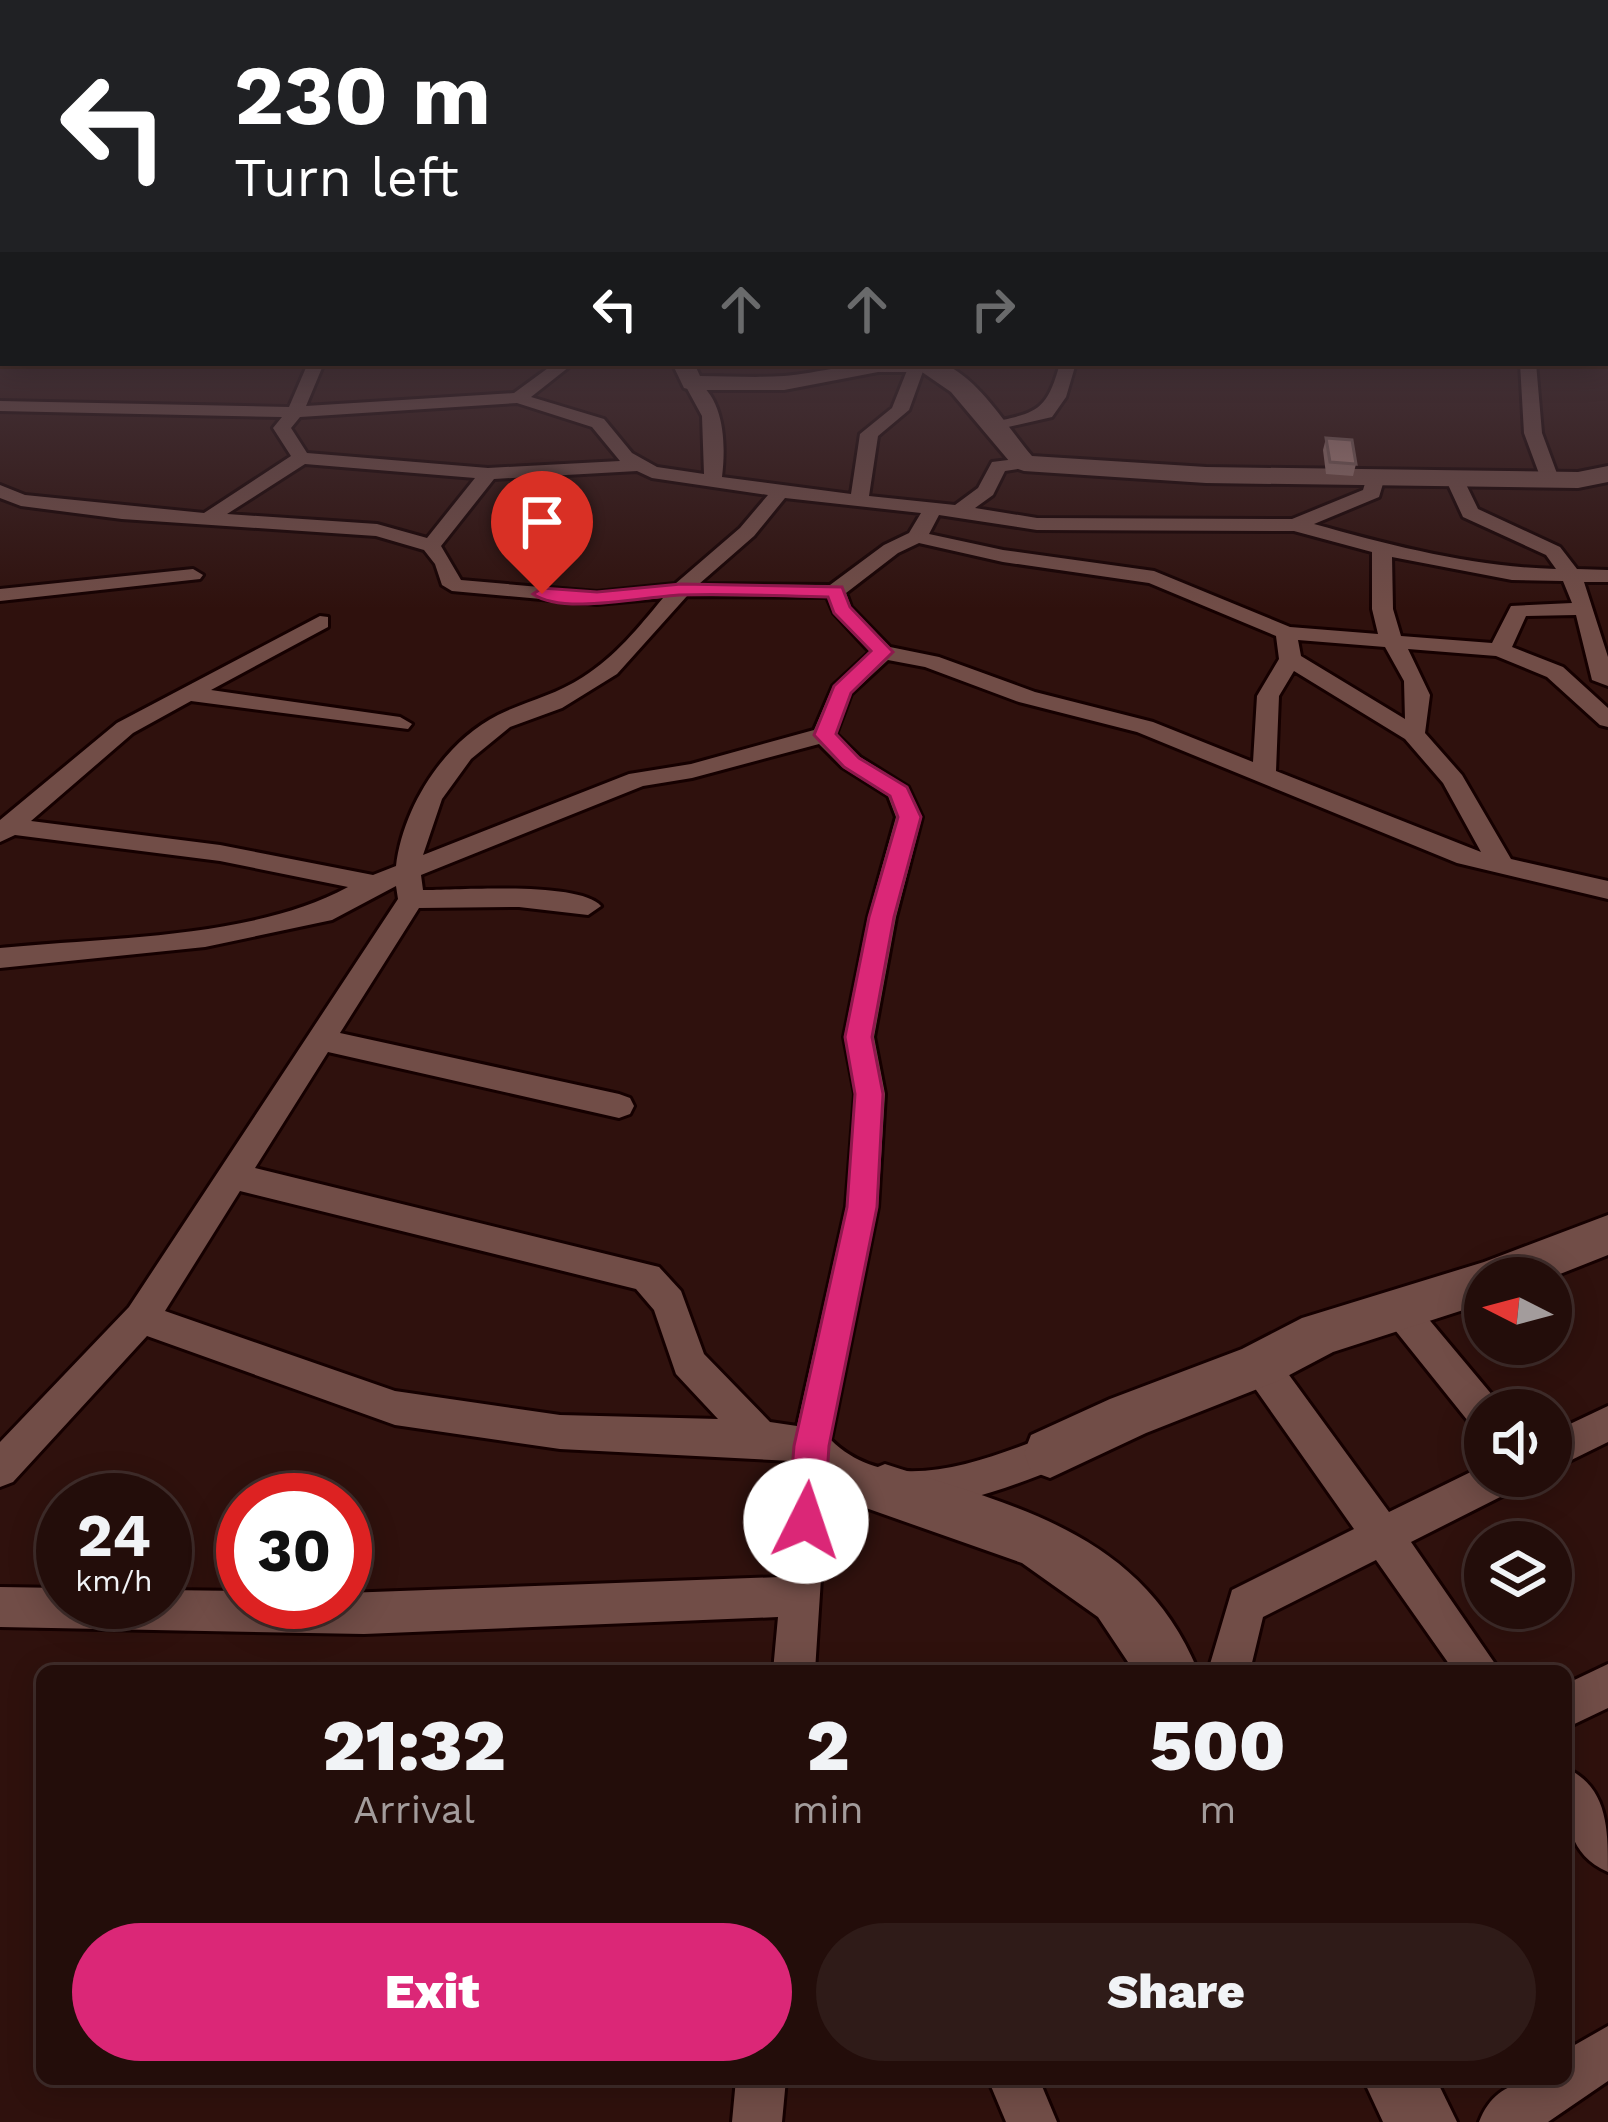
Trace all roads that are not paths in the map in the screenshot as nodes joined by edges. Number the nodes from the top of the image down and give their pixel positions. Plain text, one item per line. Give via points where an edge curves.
1 (247, 411) edge
2 (311, 411) edge
3 (560, 411) edge
4 (708, 411) edge
5 (899, 411) edge
6 (979, 411) edge
7 (1053, 411) edge
8 (1531, 411) edge
9 (295, 412) junction
10 (992, 428) junction
11 (301, 458) junction
12 (1024, 463) junction
13 (641, 465) junction
14 (488, 474) junction
15 (1608, 474) edge
16 (1376, 477) junction
17 (1454, 478) junction
18 (1550, 479) junction
19 (712, 481) junction
20 (0, 490) edge
21 (780, 492) junction
22 (860, 501) junction
23 (946, 510) junction
24 (208, 519) junction
25 (1295, 525) junction
26 (917, 537) junction
27 (431, 546) junction
28 (1382, 549) junction
29 (1139, 552) junction
30 (193, 575) dead end
31 (1570, 575) junction
32 (1608, 576) edge
33 (681, 590) junction
34 (835, 591) junction
35 (0, 595) edge
36 (1583, 609) junction
37 (320, 622) dead end
38 (1286, 633) junction
39 (1395, 640) junction
40 (1500, 650) junction
41 (883, 652) junction
42 (1290, 659) junction
43 (1606, 680) edge
44 (1569, 683) junction
45 (188, 694) junction
46 (1608, 719) edge
47 (400, 724) dead end
48 (1413, 734) junction
49 (824, 735) junction
50 (1264, 773) junction
51 (4, 830) edge
52 (1502, 866) junction
53 (375, 884) junction
54 (408, 886) junction
55 (1608, 890) edge
56 (588, 906) dead end
57 (0, 958) edge
58 (322, 1040) junction
59 (619, 1106) dead end
60 (236, 1177) junction
61 (1608, 1235) edge
62 (1551, 1257) edge
63 (1464, 1289) edge
64 (1400, 1309) junction
65 (141, 1318) junction
66 (1260, 1365) junction
67 (1465, 1389) edge
68 (1608, 1423) edge
69 (760, 1438) junction
70 (1572, 1441) edge
71 (812, 1446) junction
72 (1050, 1453) joint
73 (0, 1469) edge
74 (885, 1490) junction
75 (1464, 1495) edge
76 (1379, 1535) junction
77 (800, 1596) junction
78 (0, 1607) edge
79 (794, 1665) edge
80 (1165, 1665) edge
81 (1231, 1665) edge
82 (1475, 1665) edge
83 (1608, 1685) edge
84 (1572, 1704) edge
85 (1572, 1798) edge
86 (1608, 1849) edge
87 (1608, 2051) edge
88 (1572, 2076) edge
89 (760, 2085) edge
90 (1016, 2085) edge
91 (1401, 2085) edge
92 (1558, 2085) edge
93 (757, 2122) edge
94 (1032, 2122) edge
95 (1420, 2122) edge
96 (1504, 2122) edge

1 - 9 street
2 - 9 street
3 - 13 street via 598,423
4 - 19 street via 718,446
5 - 22 street via 869,434
6 - 10 street
7 - 10 street
8 - 18 street
9 - 11 street via 282,428
10 - 12 street
11 - 14 street
11 - 24 street
12 - 16 street
12 - 23 street via 998,466 986,491
13 - 14 street
13 - 19 street
14 - 27 street
15 - 18 street
16 - 17 street
16 - 25 street via 1372,493
17 - 18 street
17 - 31 street via 1470,513 1553,550
19 - 21 street
20 - 24 street via 21,500
21 - 22 street
21 - 33 street via 766,516
22 - 23 street
23 - 26 street
23 - 29 street
24 - 27 street via 344,525
25 - 28 street
25 - 29 street
26 - 29 street via 1004,556
26 - 34 street
27 - 33 street via 452,585 597,598
28 - 31 street via 1512,574
28 - 39 street via 1384,621
29 - 38 street
30 - 35 street
31 - 32 street
31 - 36 street
33 - 34 street
33 - 54 street via 614,665 478,739 424,806
34 - 41 street via 841,609
36 - 40 street via 1518,610
36 - 43 street
37 - 45 street
38 - 39 street
38 - 42 street
39 - 40 street
39 - 48 street via 1415,672
40 - 44 street
41 - 49 street via 841,691
41 - 50 street via 1145,727
42 - 48 street
42 - 50 street via 1268,696
43 - 44 street
44 - 46 street
45 - 47 street
45 - 51 street via 125,728
48 - 52 street via 1453,780
49 - 54 street via 638,779
49 - 71 street via 899,792 909,817 859,1037 869,1094 862,1207
50 - 52 street
51 - 53 street via 220,853
52 - 55 street
53 - 54 street
53 - 57 street via 322,913 205,937
54 - 56 street
54 - 58 street
58 - 59 street
58 - 60 street
60 - 65 street
60 - 69 street via 647,1277 669,1302 688,1363
61 - 62 street
63 - 64 street
64 - 66 street via 1319,1334
64 - 67 street
65 - 69 street via 395,1408 560,1432
65 - 73 street
66 - 72 street
66 - 76 street
68 - 70 street
69 - 71 street
71 - 74 street via 843,1476
71 - 77 street
72 - 74 street via 970,1484
74 - 80 street via 1038,1541 1118,1597
75 - 76 street
76 - 81 street via 1246,1604
76 - 82 street
77 - 78 street via 364,1614
77 - 79 street
83 - 84 street
85 - 86 street
87 - 88 street
89 - 93 street
90 - 94 street
91 - 95 street
92 - 96 street

